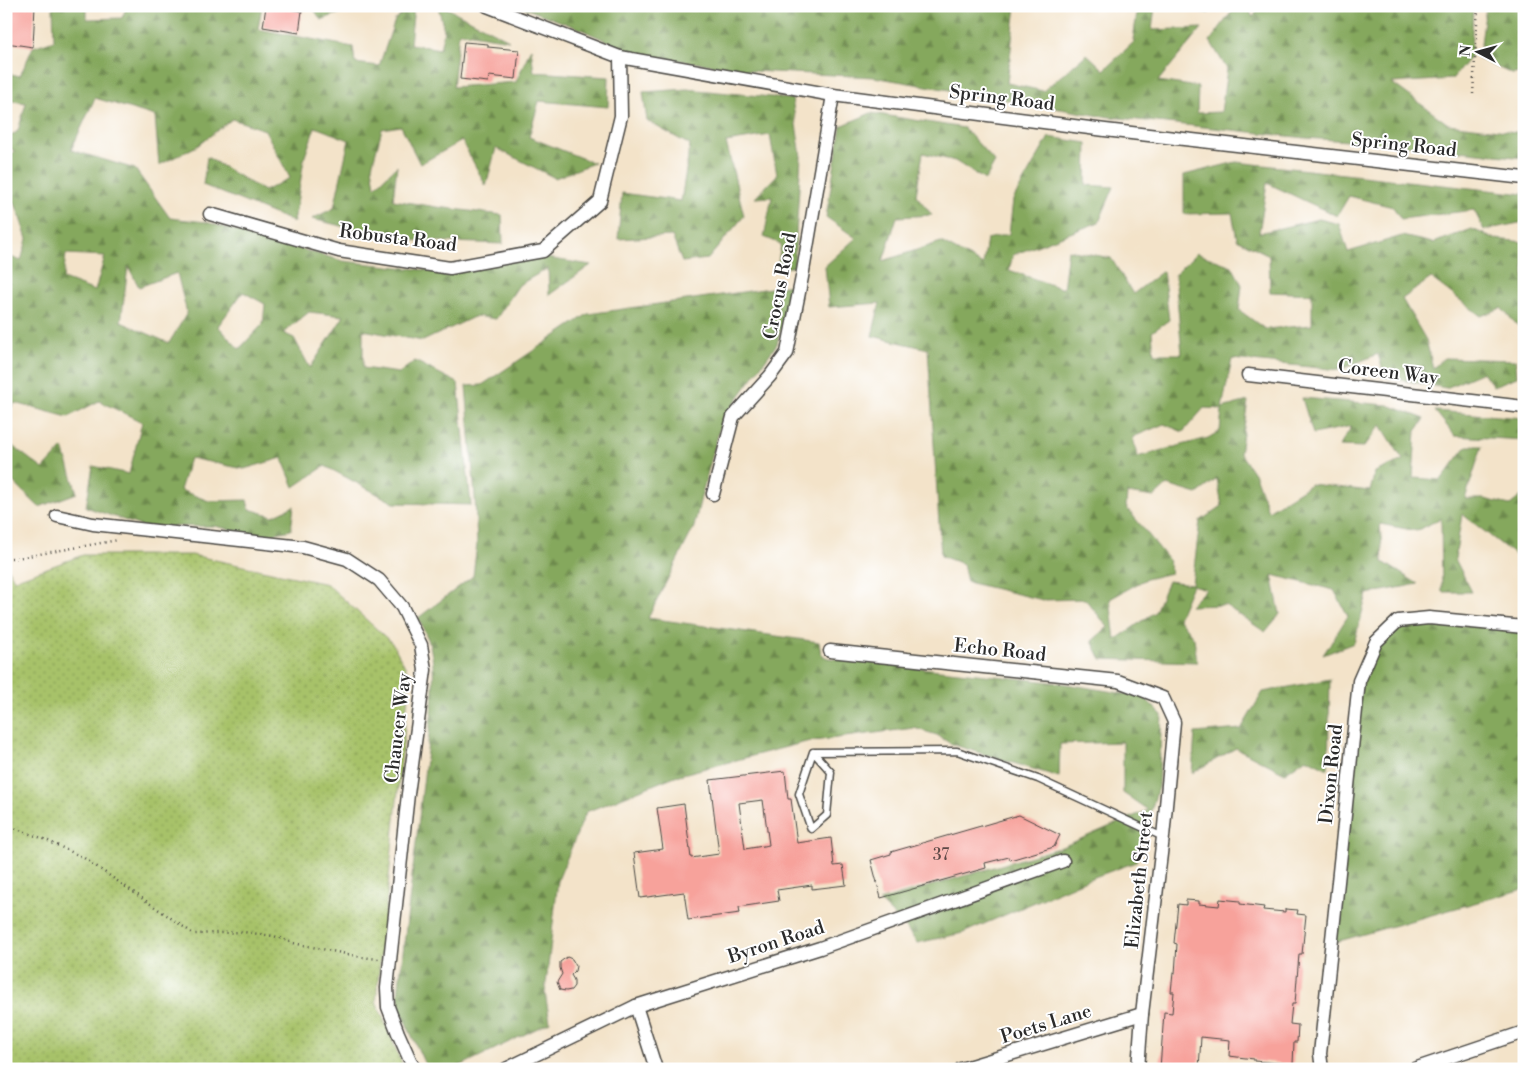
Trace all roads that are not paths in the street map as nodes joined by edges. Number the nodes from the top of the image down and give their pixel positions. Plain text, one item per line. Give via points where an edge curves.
1 (487, 6) edge
2 (620, 57) junction
3 (832, 95) junction
4 (1524, 178) edge
5 (210, 214) dead end
6 (1248, 375) dead end
7 (1524, 407) edge
8 (713, 494) dead end
9 (57, 516) dead end
10 (1524, 627) edge
11 (830, 651) dead end
12 (1163, 698) joint
13 (813, 752) junction
14 (1164, 837) junction
15 (1063, 861) dead end
16 (636, 1006) junction
17 (1142, 1014) junction
18 (1524, 1032) edge
19 (414, 1069) edge
20 (506, 1069) edge
21 (656, 1069) edge
22 (961, 1069) edge
23 (1138, 1069) edge
24 (1322, 1069) edge
25 (1414, 1069) edge

1 - 2 street, Spring Road
2 - 3 street, Spring Road
2 - 5 street, Robusta Road via 621,116 600,201 543,251 450,268 339,251
3 - 4 street, Spring Road
3 - 8 street, Crocus Road via 787,353 733,417
6 - 7 street, Coreen Way
9 - 19 street, Chaucer Way via 93,524 303,547 347,559 379,580 402,607 421,645 425,670 387,988 388,1007
10 - 24 street, Dixon Road via 1429,618 1406,620 1398,621 1376,642 1359,681 1320,1054
11 - 12 street, Echo Road via 1118,681
12 - 14 street, Elizabeth Street via 1174,722
13 - 13 lane via 799,794 811,829 827,815 831,772
13 - 14 lane via 957,751 1038,778
14 - 17 street, Elizabeth Street
15 - 16 street, Byron Road via 820,948
16 - 20 street, Byron Road
16 - 21 street
17 - 22 street, Poets Lane
17 - 23 street, Elizabeth Street
18 - 25 street

